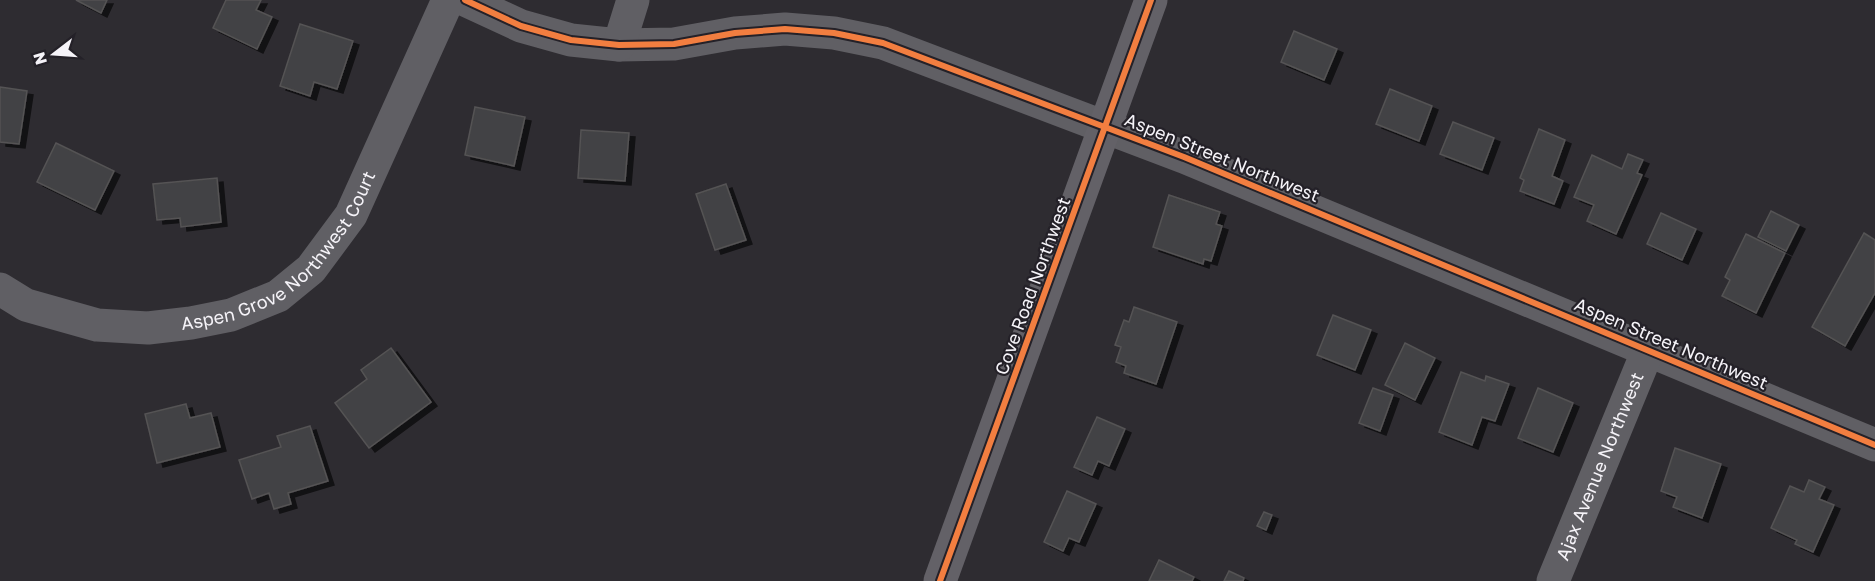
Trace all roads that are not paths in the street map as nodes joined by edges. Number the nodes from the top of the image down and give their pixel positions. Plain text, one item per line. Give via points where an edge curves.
1 (448, 0) edge
2 (465, 0) edge
3 (633, 0) edge
4 (1151, 0) edge
5 (619, 45) junction
6 (1107, 127) junction
7 (0, 289) edge
8 (1648, 350) junction
9 (1875, 445) edge
10 (947, 579) edge
11 (1553, 581) edge

1 - 7 street, Aspen Grove Northwest Court via 351,214 311,268 278,296 231,315 148,328 97,325 26,305
2 - 5 street, Aspen Street Northwest via 522,27 571,40
3 - 5 street
4 - 6 main road, Cove Road Northwest
5 - 6 street, Aspen Street Northwest via 674,44 784,29 834,33 883,43
6 - 8 street, Aspen Street Northwest
6 - 10 main road, Cove Road Northwest
8 - 9 street, Aspen Street Northwest
8 - 11 street, Ajax Avenue Northwest

